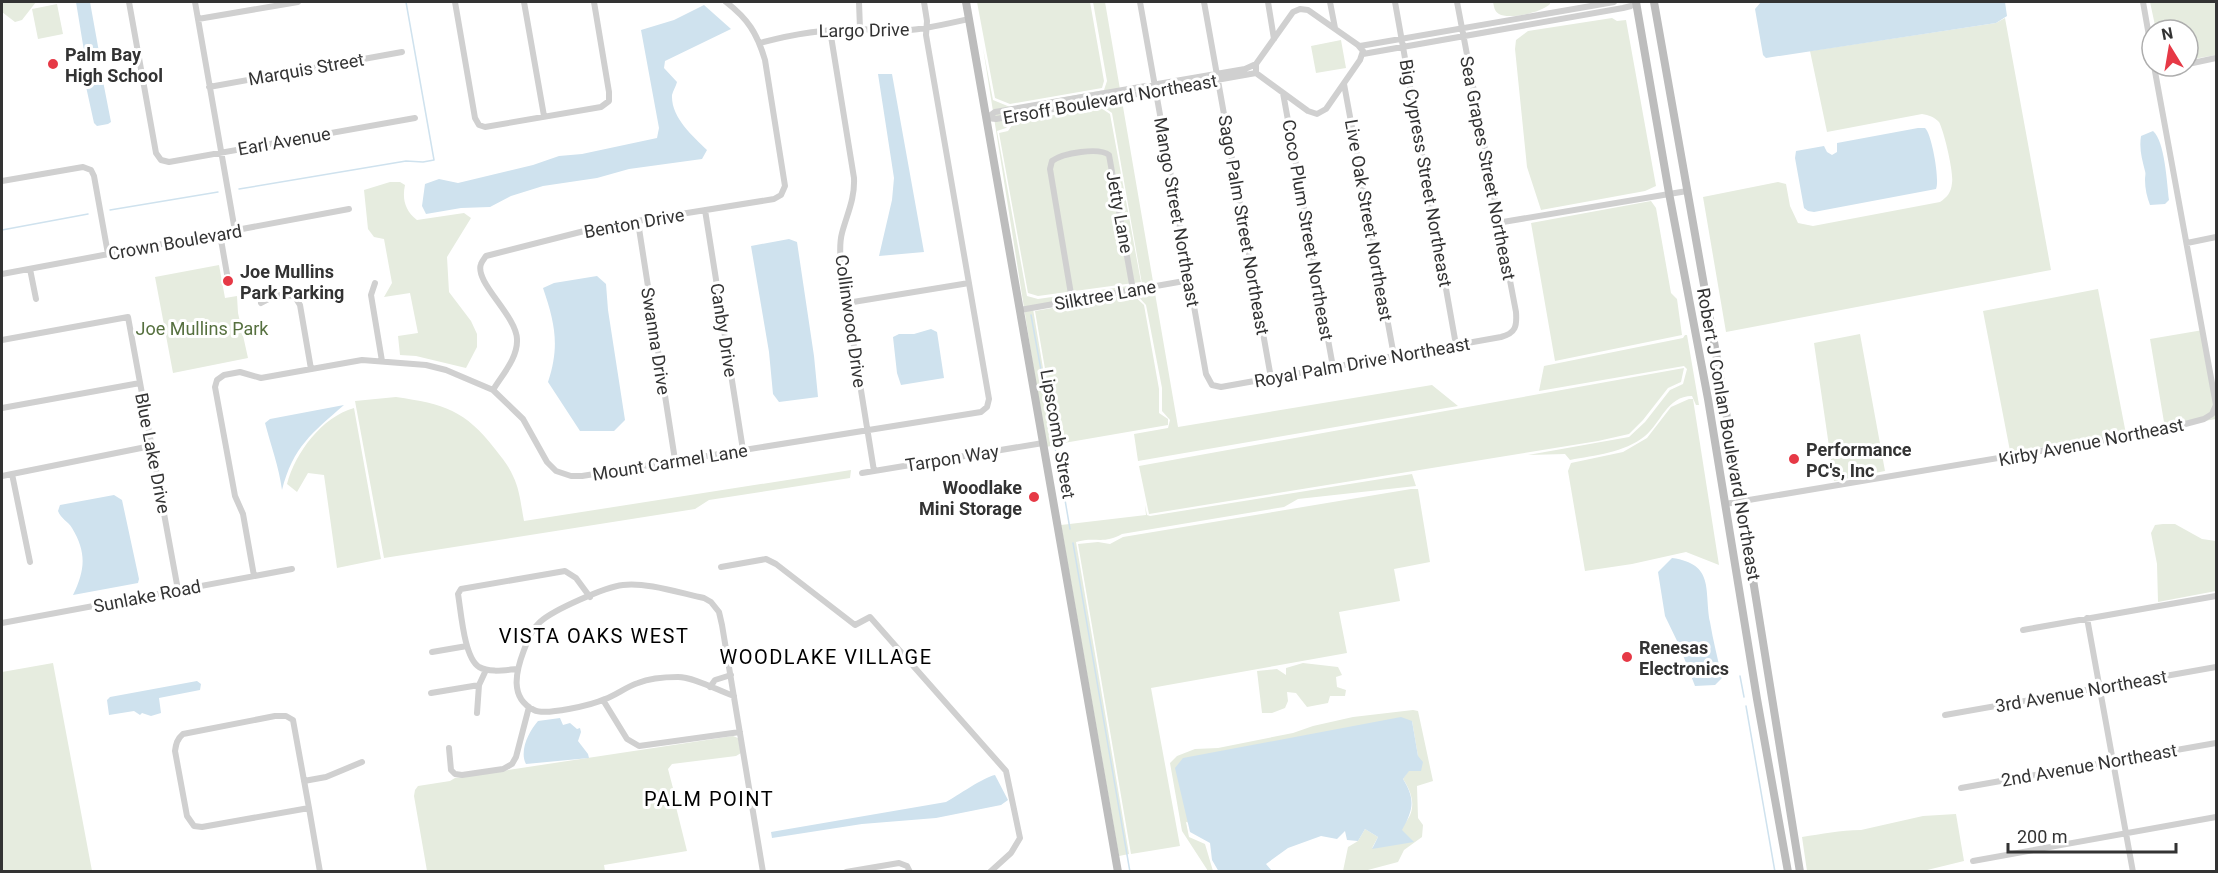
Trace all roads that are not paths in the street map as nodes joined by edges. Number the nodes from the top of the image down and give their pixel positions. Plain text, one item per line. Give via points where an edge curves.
1 (129, 2) edge
2 (195, 2) edge
3 (298, 2) edge
4 (454, 2) edge
5 (524, 2) edge
6 (594, 2) edge
7 (726, 2) edge
8 (859, 2) edge
9 (924, 2) edge
10 (966, 2) edge
11 (1140, 2) edge
12 (1204, 2) edge
13 (1268, 2) edge
14 (1330, 2) edge
15 (1395, 2) edge
16 (1457, 2) edge
17 (1614, 2) edge
18 (1636, 2) edge
19 (1654, 2) edge
20 (2143, 2) edge
21 (2146, 18) edge
22 (198, 19) junction
23 (969, 19) junction
24 (1335, 28) junction
25 (1461, 28) junction
26 (860, 29) junction
27 (927, 29) junction
28 (830, 30) junction
29 (1463, 37) junction
30 (1402, 39) junction
31 (1274, 40) junction
32 (760, 43) junction
33 (1360, 46) junction
34 (1404, 48) junction
35 (402, 52) dead end
36 (1363, 54) junction
37 (2217, 58) edge
38 (2200, 62) edge
39 (1256, 64) junction
40 (1256, 73) junction
41 (1218, 77) junction
42 (2157, 78) edge
43 (1344, 84) junction
44 (209, 87) junction
45 (1155, 88) junction
46 (1283, 92) junction
47 (1088, 100) junction
48 (1031, 105) junction
49 (1033, 113) junction
50 (544, 116) junction
51 (415, 118) dead end
52 (987, 118) junction
53 (221, 153) junction
54 (2, 181) edge
55 (1687, 191) junction
56 (1669, 194) junction
57 (349, 209) dead end
58 (705, 210) junction
59 (638, 222) junction
60 (1497, 223) junction
61 (235, 231) junction
62 (220, 234) junction
63 (2217, 237) edge
64 (2187, 243) junction
65 (108, 254) junction
66 (30, 269) junction
67 (2, 274) edge
68 (227, 274) dead end
69 (1190, 279) junction
70 (375, 283) dead end
71 (969, 283) junction
72 (1133, 290) junction
73 (36, 299) dead end
74 (1072, 300) junction
75 (261, 303) dead end
76 (847, 303) junction
77 (1020, 310) junction
78 (1513, 334) joint
79 (2, 340) edge
80 (1456, 345) junction
81 (1394, 356) junction
82 (382, 361) junction
83 (1332, 368) junction
84 (311, 369) junction
85 (1270, 378) junction
86 (140, 383) junction
87 (1212, 385) joint
88 (493, 390) junction
89 (2, 408) edge
90 (868, 430) junction
91 (1043, 444) junction
92 (151, 446) junction
93 (743, 450) junction
94 (675, 460) junction
95 (874, 471) junction
96 (862, 473) dead end
97 (12, 474) junction
98 (2, 476) edge
99 (1741, 502) junction
100 (1725, 504) junction
101 (30, 562) dead end
102 (721, 567) dead end
103 (292, 569) dead end
104 (254, 576) junction
105 (178, 590) junction
106 (2217, 596) edge
107 (590, 597) junction
108 (2087, 618) junction
109 (2, 623) edge
110 (2023, 630) dead end
111 (467, 646) junction
112 (432, 652) dead end
113 (2217, 667) edge
114 (517, 669) junction
115 (486, 670) junction
116 (731, 675) junction
117 (479, 686) junction
118 (710, 687) junction
119 (2100, 688) junction
120 (431, 693) dead end
121 (734, 696) junction
122 (603, 700) junction
123 (529, 707) junction
124 (477, 713) dead end
125 (1945, 715) dead end
126 (740, 732) junction
127 (2217, 742) edge
128 (449, 748) dead end
129 (2114, 760) junction
130 (362, 762) dead end
131 (304, 781) junction
132 (1786, 788) junction
133 (1961, 788) dead end
134 (1774, 790) junction
135 (309, 808) junction
136 (2217, 818) edge
137 (2127, 834) junction
138 (1973, 861) dead end
139 (320, 872) edge
140 (763, 872) edge
141 (846, 872) edge
142 (910, 872) edge
143 (990, 872) edge
144 (1118, 872) edge
145 (1788, 872) edge
146 (1800, 872) edge
147 (2133, 872) edge

1 - 53 street, Earl Avenue via 156,153 161,160 170,162
2 - 22 street
3 - 22 street
4 - 50 street via 479,126
5 - 50 street
6 - 50 street via 609,101 601,107
7 - 32 street via 750,23
8 - 26 street
9 - 27 street, Mount Carmel Lane
10 - 23 main road, Lipscomb Street
11 - 45 street, Mango Street Northeast
12 - 41 street, Sago Palm Street Northeast
13 - 31 street
14 - 24 street
15 - 30 street, Big Cypress Street Northeast
16 - 25 street, Sea Grapes Street Northeast
17 - 25 street
18 - 29 street via 1623,8
18 - 56 main road, Robert J Conlan Boulevard Northeast
19 - 55 main road, Robert J Conlan Boulevard Northeast
20 - 21 street
22 - 44 street
23 - 27 street, Largo Drive
23 - 52 main road, Lipscomb Street
24 - 31 street via 1300,9 1293,12
24 - 33 street
25 - 29 street, Sea Grapes Street Northeast
25 - 30 street
26 - 27 street, Largo Drive
26 - 28 street, Largo Drive
27 - 71 street, Mount Carmel Lane
28 - 32 street, Largo Drive via 797,33
28 - 76 street, Collinwood Drive via 855,191 839,250
29 - 34 street
29 - 60 street, Sea Grapes Street Northeast
30 - 33 street
30 - 34 street, Big Cypress Street Northeast
31 - 39 street
32 - 58 street, Benton Drive via 785,186 781,195 774,198
33 - 36 street
34 - 36 street
34 - 80 street, Big Cypress Street Northeast
35 - 44 street, Marquis Street
36 - 43 street
37 - 38 street
39 - 40 street
39 - 41 street, Ersoff Boulevard Northeast
40 - 41 street, Ersoff Boulevard Northeast
40 - 46 street
41 - 45 street, Ersoff Boulevard Northeast
41 - 85 street, Sago Palm Street Northeast
42 - 64 street, Kirby Avenue Northeast
43 - 46 street via 1326,109 1317,114
43 - 81 street, Live Oak Street Northeast
44 - 53 street
45 - 47 street, Ersoff Boulevard Northeast
45 - 69 street, Mango Street Northeast
46 - 83 street, Coco Plum Street Northeast
47 - 48 street, Ersoff Boulevard Northeast
47 - 49 street, Ersoff Boulevard Northeast
48 - 49 street
48 - 52 street, Ersoff Boulevard Northeast via 995,111
49 - 52 street, Ersoff Boulevard Northeast
51 - 53 street, Earl Avenue
52 - 77 main road, Lipscomb Street
53 - 61 street
54 - 65 street via 83,167 91,170
55 - 56 street
55 - 99 main road, Robert J Conlan Boulevard Northeast
56 - 60 street
56 - 100 main road, Robert J Conlan Boulevard Northeast
57 - 61 street, Crown Boulevard
58 - 59 street, Benton Drive
58 - 93 street, Canby Drive
59 - 88 street, Benton Drive via 600,227 486,256 480,265 481,276 513,321 517,339 514,356
59 - 94 street, Swanna Drive
60 - 78 street, Sea Grapes Street Northeast via 1515,312
61 - 62 street, Crown Boulevard
62 - 65 street, Crown Boulevard
62 - 68 street
63 - 64 street
64 - 99 street, Kirby Avenue Northeast via 2216,405 2204,419 2116,440
65 - 66 street, Crown Boulevard
66 - 67 street, Crown Boulevard
66 - 73 street
69 - 72 street, Silktree Lane
69 - 87 street, Mango Street Northeast via 1206,374
70 - 82 street via 371,295
71 - 76 street
71 - 90 street, Mount Carmel Lane via 989,399 987,407 981,412
72 - 74 street, Silktree Lane
72 - 74 street, Jetty Lane via 1109,156 1097,150 1059,157 1052,161 1050,169
74 - 77 street, Silktree Lane
75 - 84 street via 286,293 295,297 300,305
76 - 90 street, Collinwood Drive
77 - 91 main road, Lipscomb Street
78 - 80 street, Royal Palm Drive Northeast
79 - 86 street, Blue Lake Drive via 128,316
80 - 81 street, Royal Palm Drive Northeast
81 - 83 street, Royal Palm Drive Northeast
82 - 84 street, Mount Carmel Lane via 362,360
82 - 88 street, Mount Carmel Lane via 446,370
83 - 85 street, Royal Palm Drive Northeast
84 - 104 street, Mount Carmel Lane via 261,378 240,372 224,375 215,387
85 - 87 street, Royal Palm Drive Northeast via 1221,387
86 - 89 street
86 - 92 street, Blue Lake Drive
88 - 94 street, Mount Carmel Lane via 523,419 547,462 571,477
90 - 93 street, Mount Carmel Lane
90 - 95 street, Collinwood Drive
91 - 95 street, Tarpon Way
91 - 144 main road, Lipscomb Street
92 - 97 street
92 - 105 street, Blue Lake Drive
93 - 94 street, Mount Carmel Lane
95 - 96 street, Tarpon Way
97 - 98 street
97 - 101 street
99 - 100 street, Kirby Avenue Northeast
99 - 132 main road, Robert J Conlan Boulevard Northeast
100 - 134 main road, Robert J Conlan Boulevard Northeast
102 - 143 street via 766,560 855,625 870,617 1006,771 1020,838 1011,853
103 - 104 street, Sunlake Road
104 - 105 street, Sunlake Road
105 - 109 street, Sunlake Road
106 - 108 street
107 - 111 street via 576,578 565,571 464,588 458,594
107 - 114 street via 557,611 535,627
107 - 116 street via 623,585 704,598 718,612
108 - 110 street
108 - 119 street
111 - 112 street
111 - 115 street via 474,663
113 - 119 street, 3rd Avenue Northeast
114 - 115 street
114 - 123 street via 519,696
115 - 117 street
116 - 118 street via 715,680
116 - 121 street
117 - 120 street
117 - 124 street
118 - 121 street
118 - 122 street via 685,677 658,679 638,683
119 - 125 street, 3rd Avenue Northeast
119 - 129 street
121 - 126 street
122 - 123 street via 540,713
122 - 126 street via 627,739 639,746
123 - 128 street via 516,757 506,768 455,774
126 - 140 street
127 - 129 street, 2nd Avenue Northeast
129 - 133 street, 2nd Avenue Northeast
129 - 137 street
130 - 131 street via 326,777
131 - 135 street
131 - 135 street via 293,720 286,716 183,734 176,744 188,816 194,826
132 - 134 main road
132 - 146 main road, Robert J Conlan Boulevard Northeast
134 - 145 main road, Robert J Conlan Boulevard Northeast
135 - 139 street
136 - 137 street
137 - 138 street
137 - 147 street
141 - 142 street via 899,863

